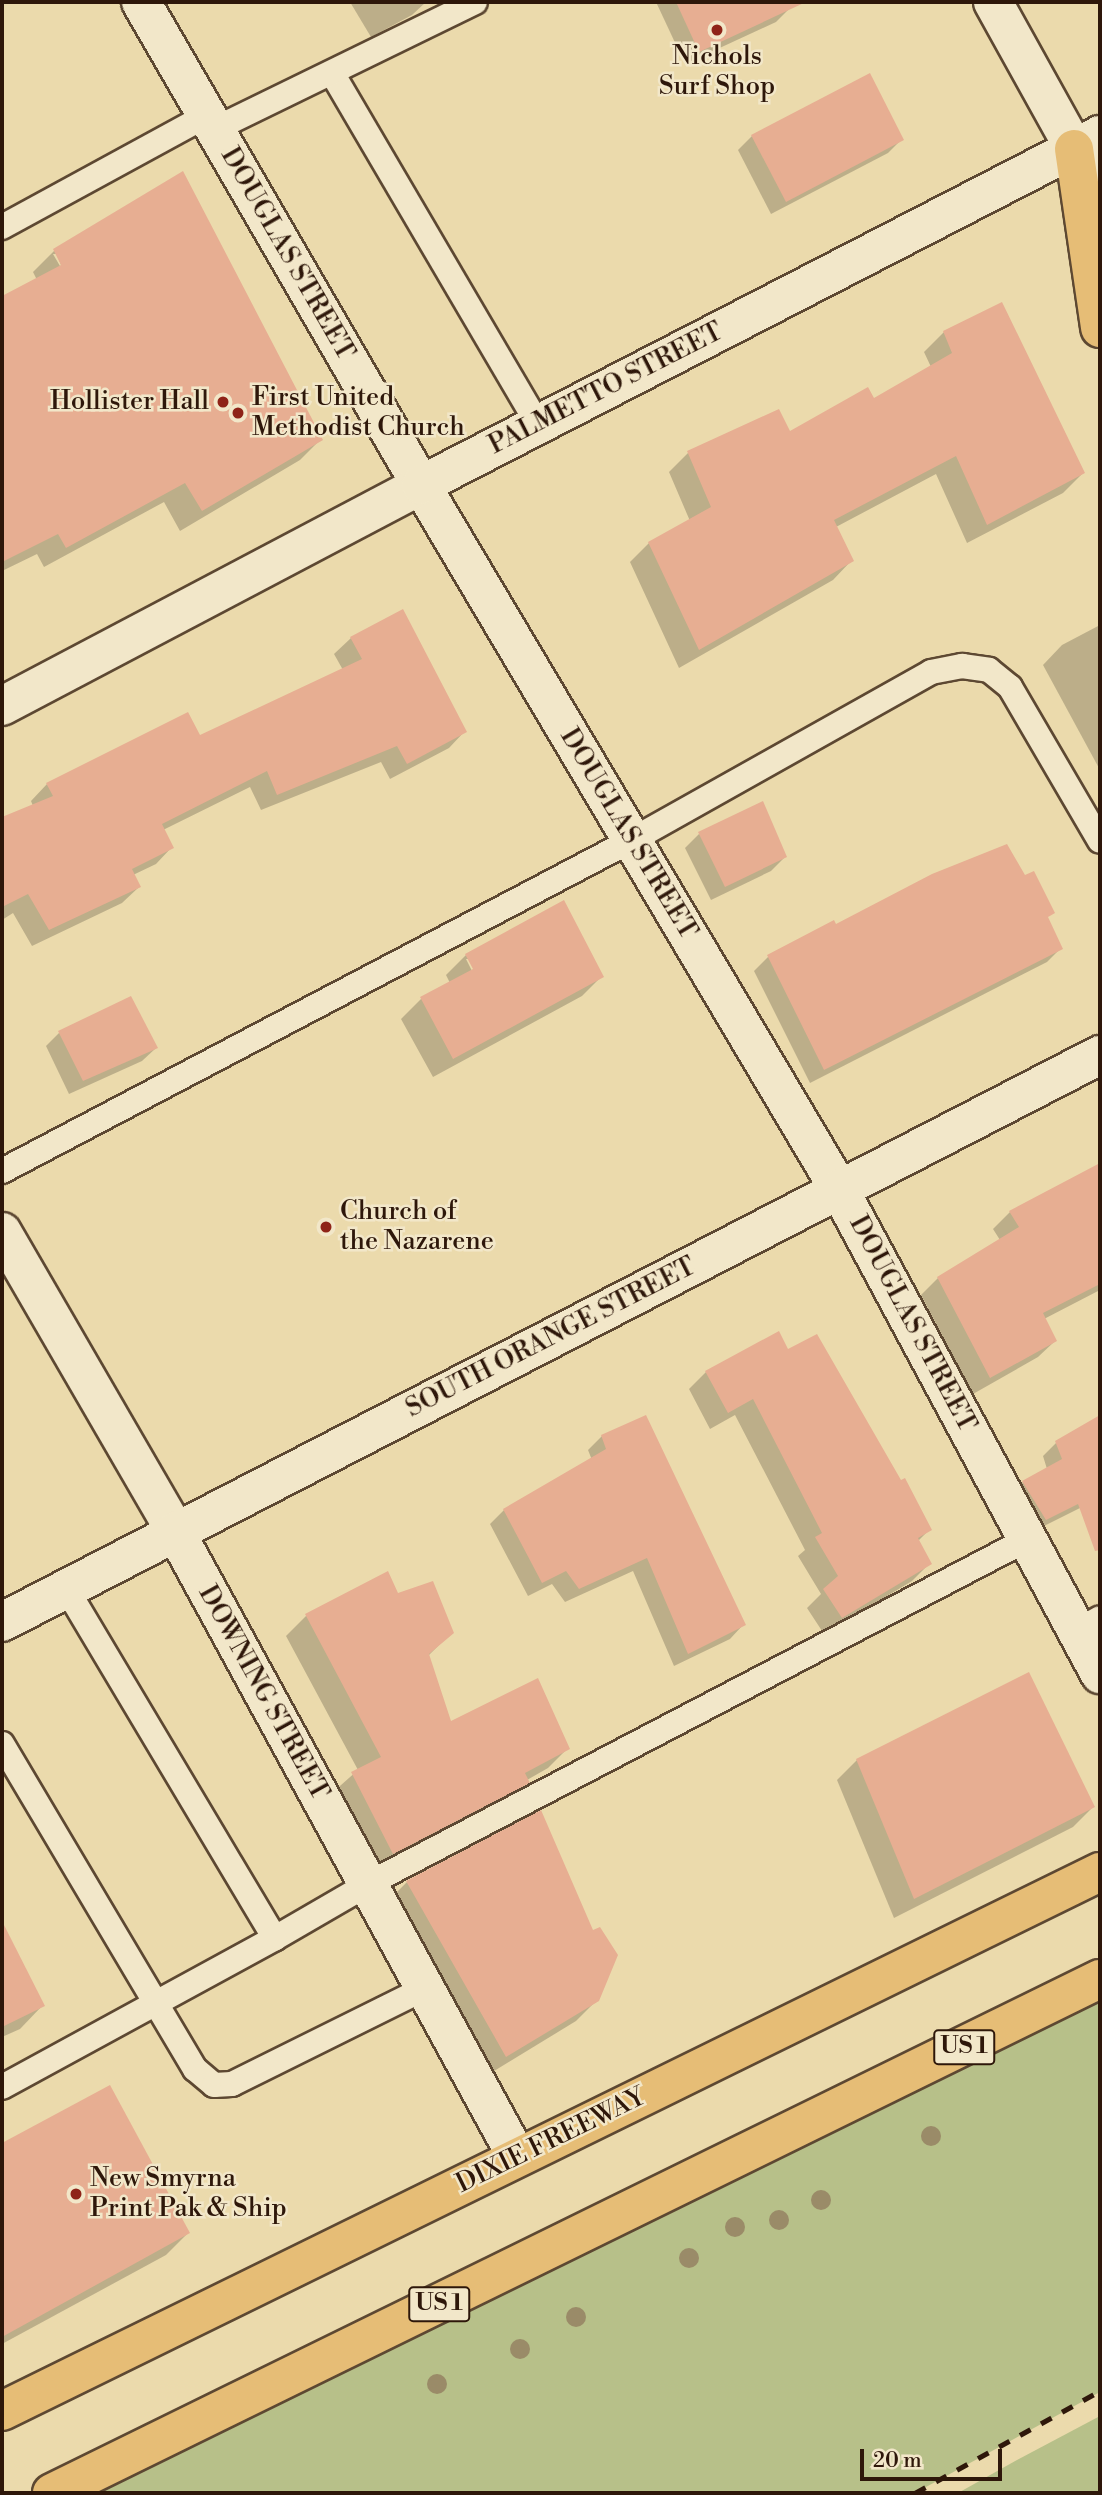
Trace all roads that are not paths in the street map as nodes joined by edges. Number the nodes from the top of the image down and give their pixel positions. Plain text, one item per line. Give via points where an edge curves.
1 (141, 2) edge
2 (475, 2) edge
3 (993, 2) edge
4 (332, 73) junction
5 (211, 122) junction
6 (1091, 152) edge
7 (1100, 195) edge
8 (2, 228) edge
9 (1100, 328) edge
10 (538, 424) junction
11 (421, 485) junction
12 (2, 706) edge
13 (632, 840) junction
14 (1100, 841) edge
15 (1100, 1055) edge
16 (2, 1171) edge
17 (839, 1189) junction
18 (2, 1232) edge
19 (175, 1531) junction
20 (1028, 1539) junction
21 (66, 1588) junction
22 (2, 1622) edge
23 (1089, 1625) edge
24 (1100, 1674) edge
25 (2, 1744) edge
26 (1100, 1872) edge
27 (368, 1884) junction
28 (275, 1938) junction
29 (1100, 1979) edge
30 (425, 1988) junction
31 (155, 2003) junction
32 (2, 2087) edge
33 (517, 2157) junction
34 (2, 2410) edge
35 (52, 2493) edge

1 - 5 street, DOUGLAS STREET
2 - 4 lane
3 - 6 street
4 - 5 lane
4 - 10 lane
5 - 8 lane
5 - 11 street, DOUGLAS STREET
6 - 7 street
6 - 9 main road
6 - 10 street, PALMETTO STREET
10 - 11 street, PALMETTO STREET
11 - 12 street, PALMETTO STREET
11 - 13 street, DOUGLAS STREET
13 - 14 lane via 931,672 962,666 989,670 1010,687
13 - 16 lane
13 - 17 street, DOUGLAS STREET
15 - 17 street, SOUTH ORANGE STREET
17 - 19 street, SOUTH ORANGE STREET
17 - 20 street, DOUGLAS STREET
18 - 19 street, DOWNING STREET
19 - 21 street, SOUTH ORANGE STREET
19 - 27 street, DOWNING STREET
20 - 23 street, DOUGLAS STREET
20 - 27 lane
21 - 22 street, SOUTH ORANGE STREET
21 - 28 lane
23 - 24 street, DOUGLAS STREET
25 - 31 lane
26 - 33 main road, DIXIE FREEWAY
27 - 28 lane
27 - 30 street, DOWNING STREET
28 - 31 lane
29 - 35 main road, US 1
30 - 31 lane via 232,2084 214,2085 195,2069
30 - 33 street, DOWNING STREET
31 - 32 lane
33 - 34 main road, DIXIE FREEWAY

